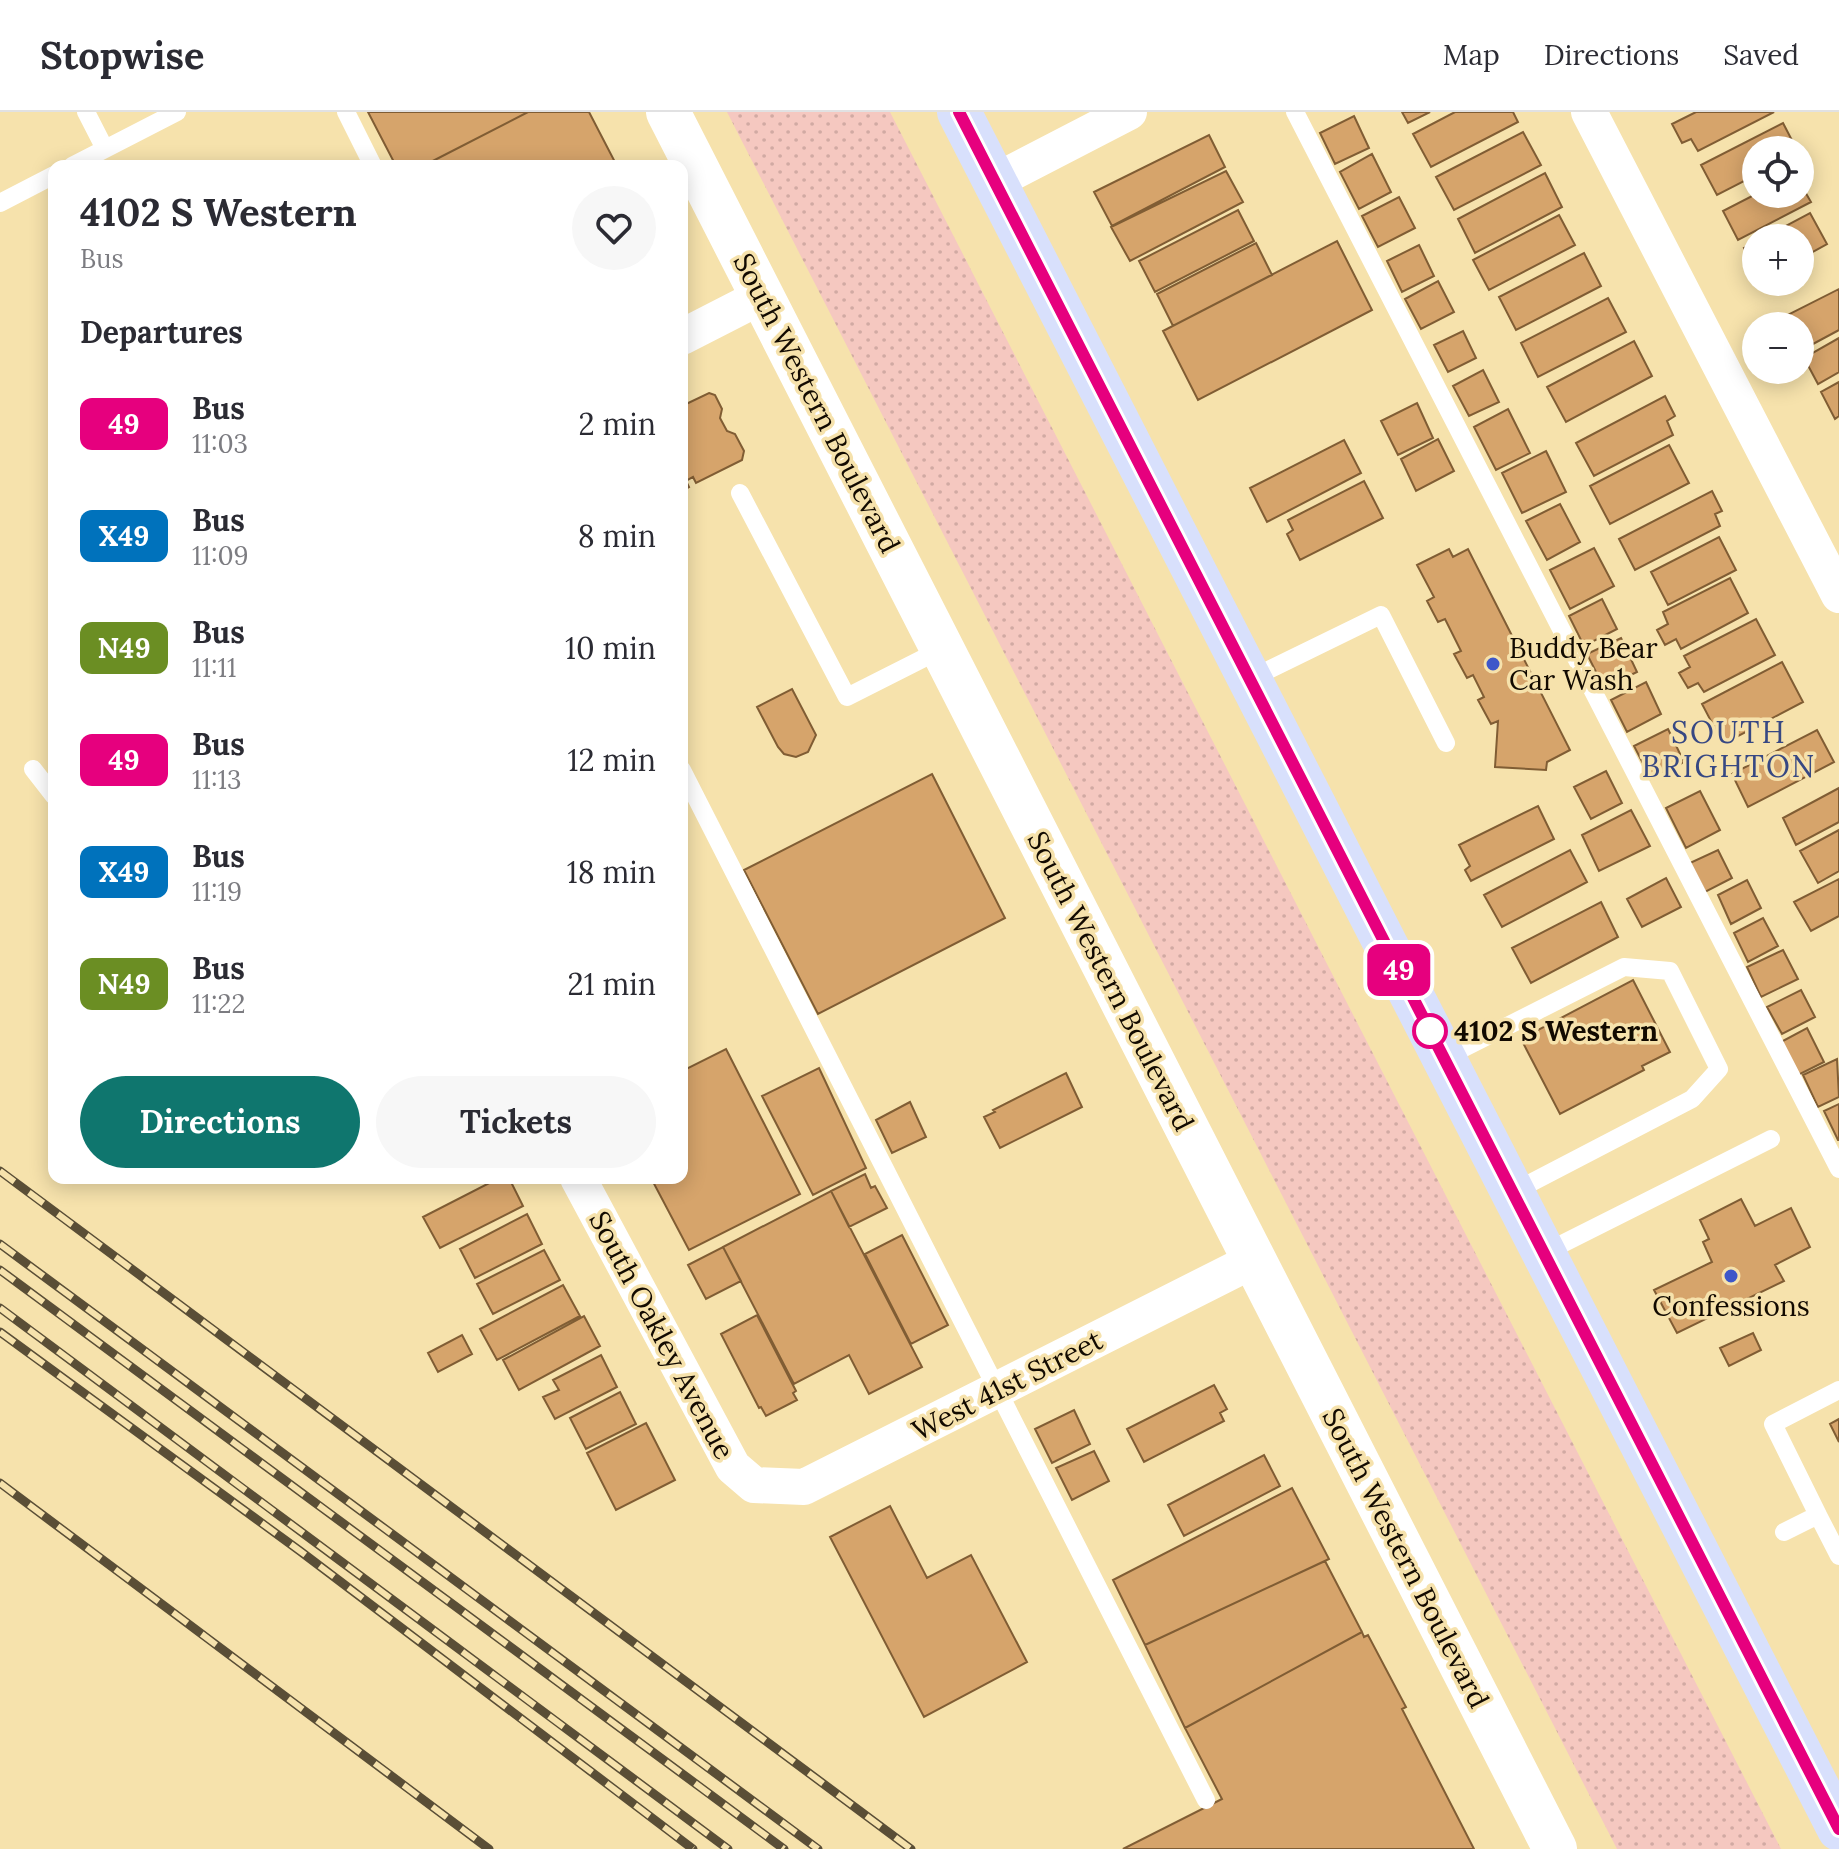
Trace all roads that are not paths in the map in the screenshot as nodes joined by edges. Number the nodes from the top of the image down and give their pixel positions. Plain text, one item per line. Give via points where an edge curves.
1 (86, 112) edge
2 (177, 112) edge
3 (346, 112) edge
4 (668, 112) edge
5 (959, 112) edge
6 (1129, 112) edge
7 (1295, 112) edge
8 (1589, 112) edge
9 (105, 149) junction
10 (84, 160) edge
11 (370, 160) edge
12 (48, 178) edge
13 (994, 182) junction
14 (0, 203) edge
15 (762, 296) junction
16 (688, 334) edge
17 (740, 493) dead end
18 (1839, 595) edge
19 (942, 649) junction
20 (1250, 679) junction
21 (1446, 743) dead end
22 (33, 769) dead end
23 (688, 782) edge
24 (48, 788) edge
25 (1444, 1058) junction
26 (1771, 1139) dead end
27 (1839, 1169) edge
28 (581, 1184) edge
29 (1513, 1192) junction
30 (1544, 1253) junction
31 (1254, 1260) junction
32 (998, 1389) junction
33 (1839, 1390) edge
34 (754, 1485) joint
35 (1818, 1515) junction
36 (1784, 1532) dead end
37 (1839, 1556) edge
38 (1206, 1800) dead end
39 (1839, 1829) edge
40 (1555, 1849) edge

1 - 9 lane
2 - 9 lane
3 - 11 lane
4 - 15 street, South Western Boulevard
5 - 13 main road
6 - 13 street
7 - 27 lane
8 - 18 street
9 - 10 lane
12 - 14 lane
13 - 20 main road
15 - 16 street
15 - 19 street, South Western Boulevard
17 - 19 lane via 847,697
19 - 31 street, South Western Boulevard
20 - 21 lane via 1381,615
20 - 25 main road
22 - 24 lane
23 - 32 lane
25 - 29 main road
25 - 29 lane via 1624,967 1670,971 1719,1069 1692,1099
26 - 30 lane
28 - 34 street, South Oakley Avenue via 733,1467
29 - 30 main road
30 - 39 main road
31 - 32 street, West 41st Street
31 - 40 street, South Western Boulevard
32 - 34 street, West 41st Street via 804,1487
32 - 38 lane
33 - 35 lane via 1773,1424
35 - 36 lane
35 - 37 lane

